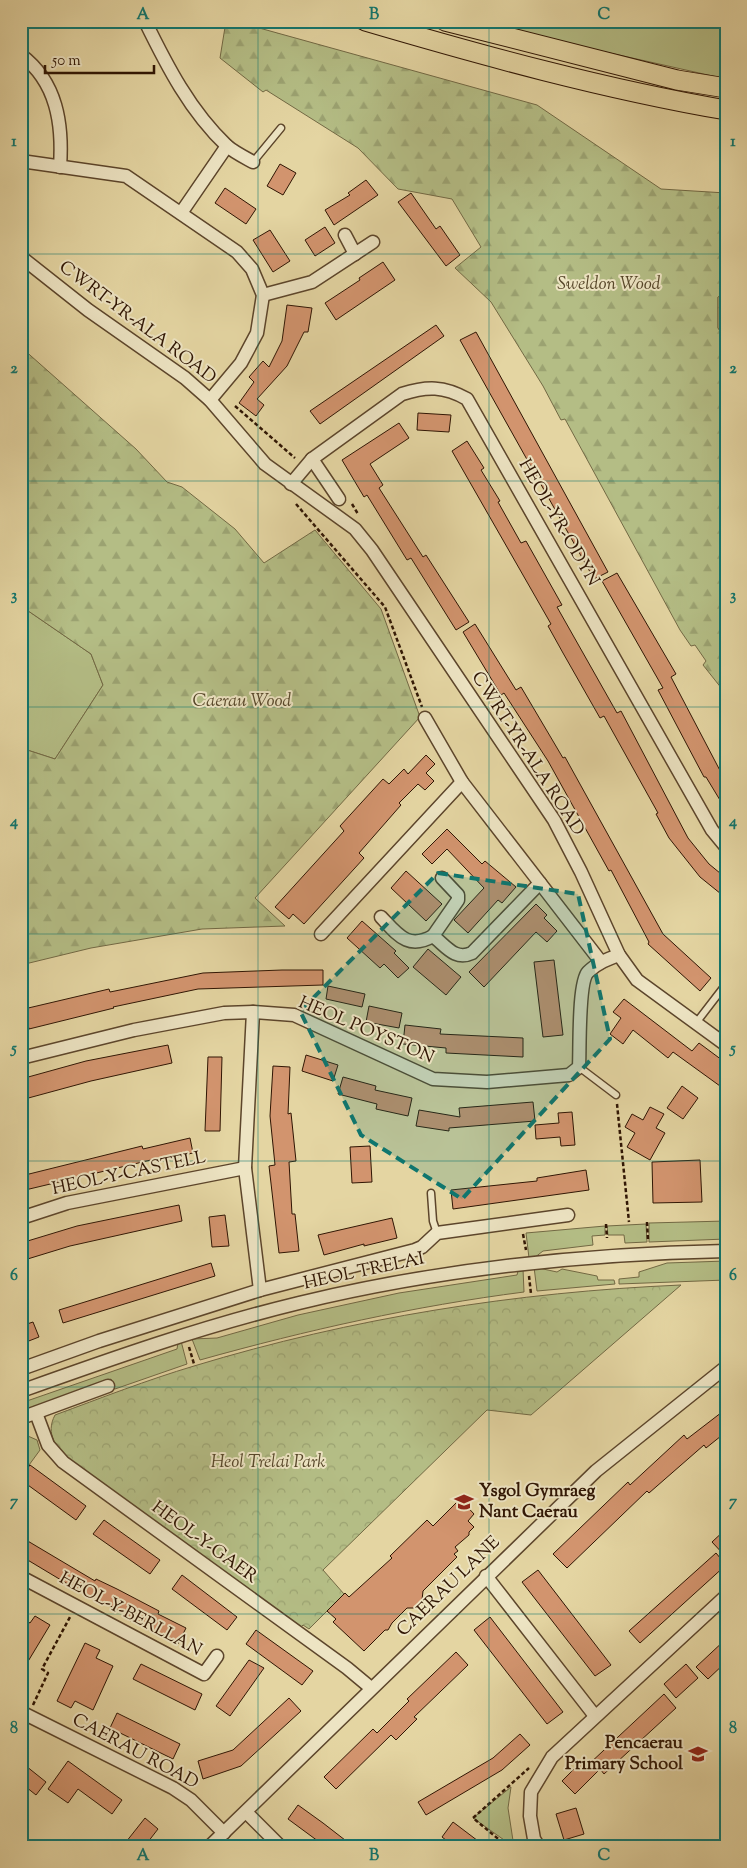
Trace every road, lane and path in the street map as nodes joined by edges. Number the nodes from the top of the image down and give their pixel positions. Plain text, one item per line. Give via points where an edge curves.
1 (145, 21) edge
2 (365, 21) edge
3 (444, 21) edge
4 (22, 56) edge
5 (726, 88) edge
6 (726, 110) edge
7 (281, 128) dead end
8 (228, 146) junction
9 (21, 161) edge
10 (253, 162) joint
11 (60, 167) junction
12 (181, 213) junction
13 (345, 235) dead end
14 (373, 242) dead end
15 (355, 254) junction
16 (23, 263) edge
17 (263, 295) junction
18 (214, 396) junction
19 (309, 463) junction
20 (291, 484) junction
21 (339, 499) dead end
22 (425, 718) joint
23 (462, 782) junction
24 (726, 847) edge
25 (442, 878) dead end
26 (540, 882) junction
27 (381, 918) dead end
28 (321, 934) dead end
29 (433, 936) junction
30 (619, 955) junction
31 (601, 962) junction
32 (726, 984) edge
33 (253, 1012) junction
34 (696, 1023) junction
35 (726, 1044) edge
36 (21, 1058) edge
37 (579, 1067) junction
38 (616, 1095) joint
39 (245, 1168) junction
40 (431, 1193) dead end
41 (568, 1215) dead end
42 (21, 1218) edge
43 (629, 1222) dead end
44 (647, 1222) dead end
45 (606, 1224) dead end
46 (436, 1233) junction
47 (607, 1238) dead end
48 (726, 1251) edge
49 (649, 1253) junction
50 (260, 1290) junction
51 (726, 1367) edge
52 (21, 1368) edge
53 (108, 1386) dead end
54 (21, 1391) edge
55 (36, 1412) junction
56 (21, 1418) edge
57 (486, 1576) junction
58 (21, 1577) edge
59 (726, 1596) edge
60 (75, 1606) junction
61 (217, 1656) dead end
62 (371, 1688) junction
63 (25, 1714) edge
64 (596, 1716) junction
65 (544, 1766) junction
66 (246, 1812) junction
67 (224, 1833) junction
68 (209, 1847) edge
69 (281, 1847) edge
70 (508, 1847) edge
71 (539, 1847) edge

1 - 8 street via 169,71 189,102
2 - 6 main road via 474,53
3 - 5 main road via 677,80
4 - 11 street via 37,68 55,101 60,128
7 - 10 lane
8 - 10 street
8 - 12 street
9 - 11 street
11 - 12 street via 126,176
12 - 17 street via 238,252 252,269
13 - 15 street
14 - 15 street
15 - 17 street via 312,282
16 - 18 street, CWRT-YR-ALA ROAD
17 - 18 street via 257,332 241,363
18 - 19 path
18 - 20 street, CWRT-YR-ALA ROAD via 265,464
19 - 20 street, HEOL-YR-ODYN
19 - 21 street
19 - 24 street, HEOL-YR-ODYN via 402,394 435,387 467,399 712,830
20 - 22 path via 292,500 384,607
20 - 30 street, CWRT-YR-ALA ROAD via 355,529 372,550 554,820 582,872
22 - 23 street
23 - 26 street
23 - 28 street via 335,910
25 - 29 street via 458,895 458,900
26 - 29 street via 472,953 466,956 454,954
26 - 31 street
27 - 29 street via 402,939 425,941
30 - 31 street
30 - 34 street, CWRT-YR-ALA ROAD via 637,980
31 - 37 street via 586,973 582,992
32 - 34 lane
33 - 36 street, HEOL POYSTON via 224,1013 134,1030
33 - 37 street, HEOL POYSTON via 294,1015 433,1079 487,1082 553,1078 569,1075
33 - 39 street
34 - 35 street, CWRT-YR-ALA ROAD
37 - 38 lane
38 - 43 path
39 - 42 street, HEOL-Y-CASTELL via 68,1203
39 - 50 street
40 - 46 lane
41 - 46 street, HEOL TRELAI
44 - 49 path
45 - 47 path
46 - 50 street, HEOL TRELAI via 414,1250
48 - 49 street, HEOL TRELAI
49 - 54 street, HEOL TRELAI via 471,1270 338,1294 185,1334
50 - 52 street, HEOL TRELAI
51 - 57 street, CAERAU LANE via 609,1459
53 - 55 street
55 - 56 street
55 - 62 street, HEOL-Y-GAER via 48,1445 63,1462
57 - 62 street, CAERAU LANE
57 - 64 street
58 - 60 street, HEOL-Y-BERLLAN
59 - 64 street
60 - 61 street, HEOL-Y-BERLLAN via 204,1674
60 - 63 path via 42,1669 48,1673
62 - 66 street, CAERAU LANE
63 - 67 street, CAERAU ROAD via 174,1788
64 - 65 street
65 - 70 path via 531,1766 473,1818
65 - 71 street via 532,1792 530,1816 534,1839
66 - 67 street, CAERAU LANE
66 - 69 street
67 - 68 street, CAERAU LANE

